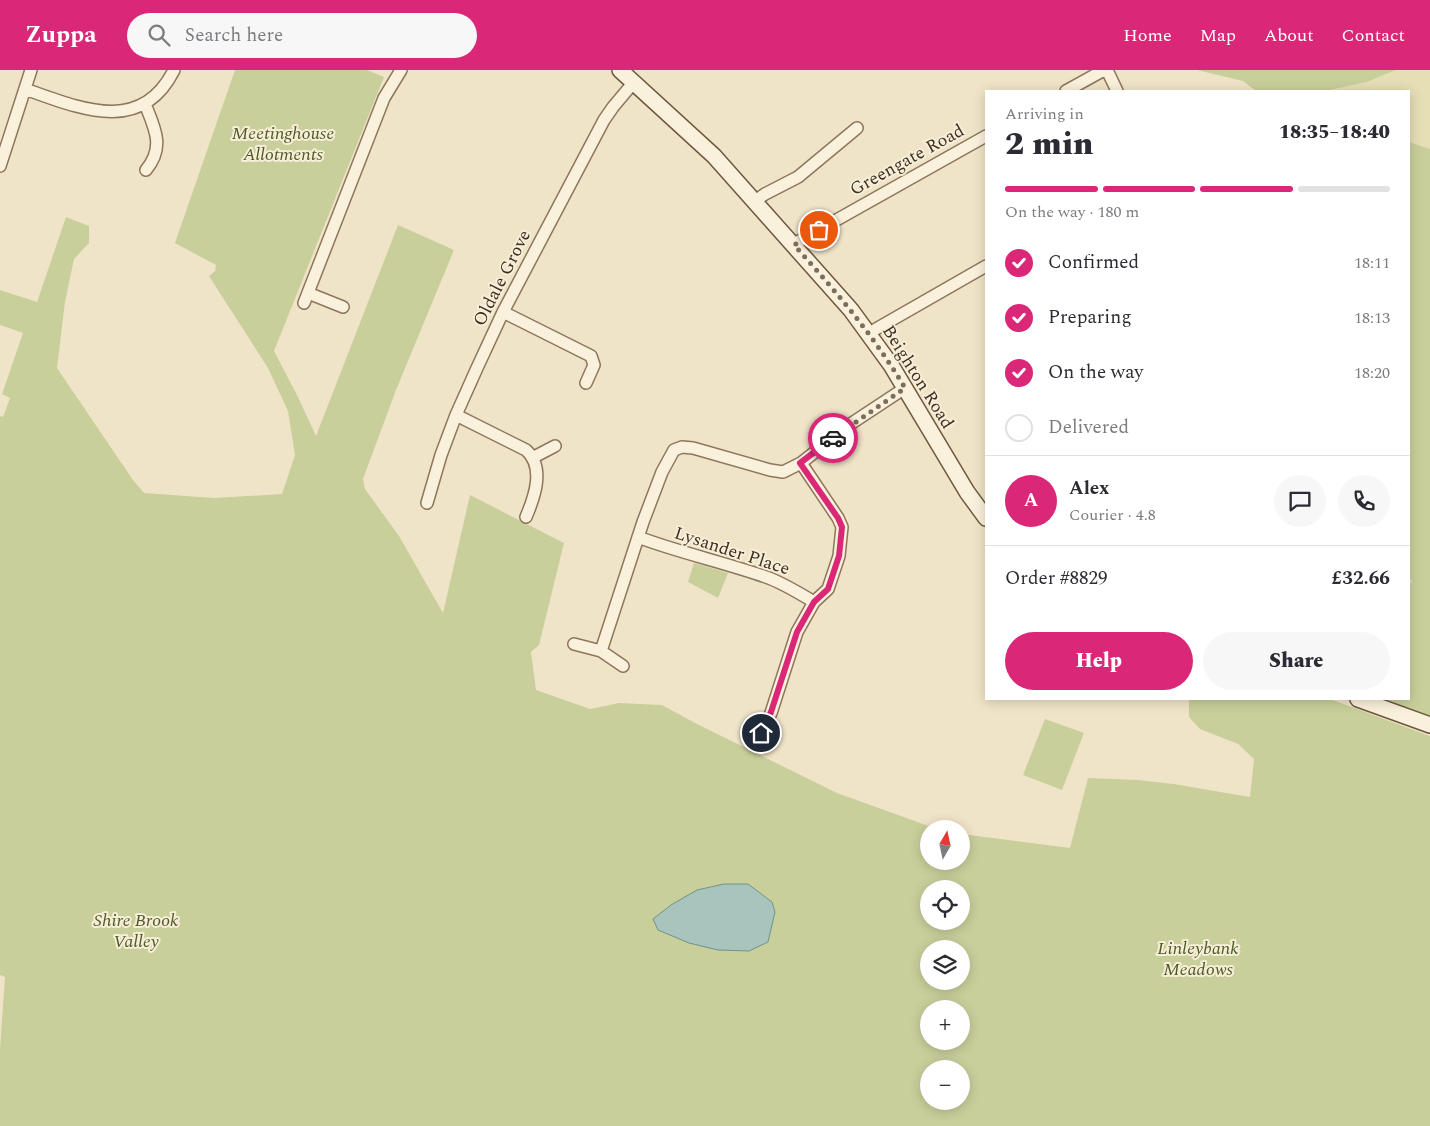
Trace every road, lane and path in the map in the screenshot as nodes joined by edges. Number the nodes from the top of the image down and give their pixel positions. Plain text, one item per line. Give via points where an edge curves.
1 (31, 70) edge
2 (174, 70) edge
3 (401, 70) edge
4 (620, 70) edge
5 (1106, 70) edge
6 (634, 82) junction
7 (25, 89) junction
8 (1068, 90) edge
9 (1116, 90) edge
10 (145, 104) junction
11 (858, 128) dead end
12 (985, 137) edge
13 (0, 166) edge
14 (146, 170) dead end
15 (755, 201) junction
16 (794, 245) junction
17 (985, 267) edge
18 (343, 307) dead end
19 (503, 312) junction
20 (869, 333) junction
21 (586, 383) dead end
22 (905, 388) junction
23 (456, 415) junction
24 (555, 446) dead end
25 (534, 456) junction
26 (800, 463) junction
27 (427, 503) dead end
28 (526, 517) dead end
29 (985, 517) edge
30 (638, 537) junction
31 (814, 602) junction
32 (574, 644) dead end
33 (601, 651) junction
34 (623, 666) dead end
35 (1361, 700) edge
36 (1430, 725) edge
37 (761, 733) dead end

1 - 7 street
2 - 10 street via 162,90
3 - 18 street via 384,98 306,298
4 - 6 street, Beighton Road
5 - 8 street
5 - 9 street
6 - 15 street, Beighton Road via 714,156
6 - 19 street, Oldale Grove via 604,120
7 - 10 street via 99,112 129,110
7 - 13 street
10 - 14 street via 157,142 155,160
11 - 15 street via 798,177
12 - 16 street, Greengate Road
15 - 16 street, Beighton Road
16 - 20 street, Beighton Road
17 - 20 street
19 - 21 street via 591,356 594,365
19 - 23 street, Oldale Grove
20 - 22 street, Beighton Road
22 - 26 street
22 - 29 street, Beighton Road
23 - 25 street
23 - 27 street, Oldale Grove
24 - 25 street
25 - 28 street via 537,481
26 - 30 street via 783,472 693,448 674,450 662,472
26 - 31 street via 842,527 839,556 828,589
30 - 31 street, Lysander Place via 768,578
30 - 33 street
31 - 37 street via 797,632
32 - 33 street
33 - 34 street
35 - 36 street

